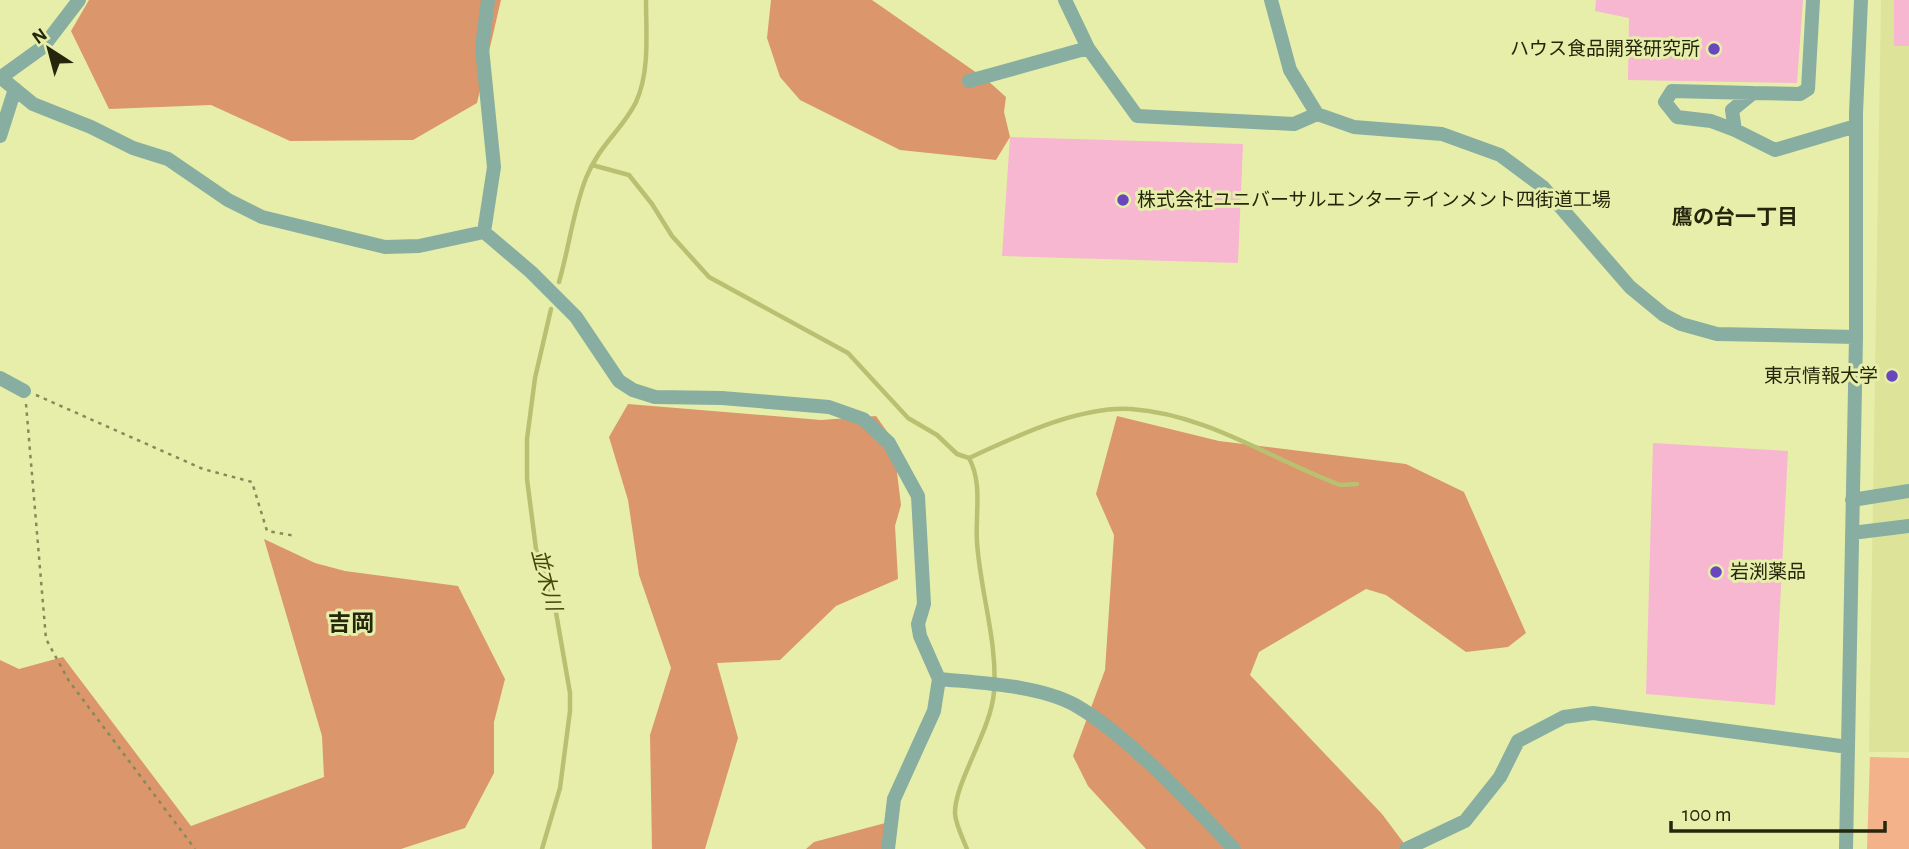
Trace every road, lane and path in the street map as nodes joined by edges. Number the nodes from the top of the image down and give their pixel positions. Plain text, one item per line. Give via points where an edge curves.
1 (79, 0) edge
2 (488, 0) edge
3 (1065, 0) edge
4 (1271, 0) edge
5 (1813, 0) edge
6 (1861, 0) edge
7 (1088, 48) junction
8 (0, 77) edge
9 (970, 81) dead end
10 (15, 89) junction
11 (1753, 93) junction
12 (1317, 114) junction
13 (1856, 126) junction
14 (1735, 130) junction
15 (0, 136) edge
16 (484, 232) junction
17 (1856, 337) junction
18 (0, 378) edge
19 (24, 391) junction
20 (1909, 491) edge
21 (1852, 500) junction
22 (1909, 526) edge
23 (1852, 533) junction
24 (296, 536) dead end
25 (939, 679) junction
26 (1848, 747) junction
27 (195, 849) edge
28 (888, 849) edge
29 (1234, 849) edge
30 (1406, 849) edge
31 (1846, 849) edge

1 - 8 street via 43,47
2 - 16 street via 482,48 494,167
3 - 7 street
4 - 12 street via 1290,70
5 - 11 street via 1808,89 1800,94
6 - 13 street
7 - 9 street
7 - 12 street via 1137,116 1294,124
8 - 10 street
10 - 15 street
10 - 16 street via 33,104 168,159 262,218 385,247 419,247
11 - 14 street via 1732,110
11 - 14 street via 1672,91 1665,102 1677,117 1711,121
12 - 17 street via 1354,127 1442,134 1500,155 1543,187 1645,302 1681,324 1717,334
13 - 14 street via 1775,150
13 - 17 street
16 - 25 street via 576,317 619,381 633,390 654,397 829,407 863,419 883,437 918,496 924,604 918,624
17 - 21 street
18 - 19 street
19 - 24 path via 204,469 252,482 267,531
19 - 27 path via 46,639 69,681
20 - 21 street
21 - 23 street
22 - 23 street
23 - 26 street
25 - 28 street via 934,712 894,799
25 - 29 street via 1020,688 1074,705 1124,741
26 - 30 street via 1593,713 1564,717 1518,741 1500,777 1465,821
26 - 31 street

